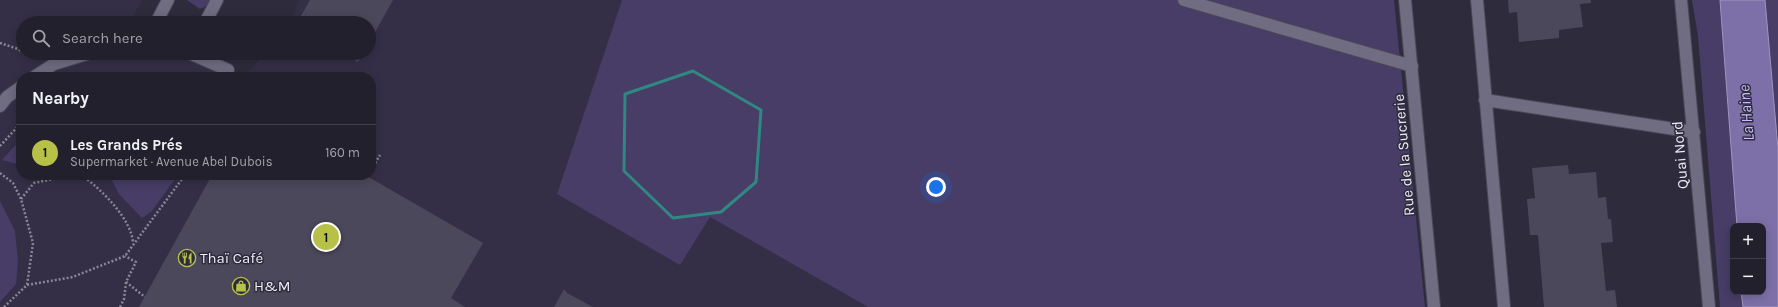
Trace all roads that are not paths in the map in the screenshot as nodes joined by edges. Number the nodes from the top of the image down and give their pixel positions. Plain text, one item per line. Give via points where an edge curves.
1 (168, 0) edge
2 (218, 0) edge
3 (1184, 0) edge
4 (1405, 0) edge
5 (1476, 0) edge
6 (1681, 0) edge
7 (160, 16) edge
8 (209, 16) edge
9 (67, 60) edge
10 (205, 60) edge
11 (1412, 66) junction
12 (228, 70) dead end
13 (42, 72) edge
14 (16, 91) edge
15 (1486, 100) junction
16 (0, 106) edge
17 (1694, 132) junction
18 (1434, 307) edge
19 (1504, 307) edge
20 (1709, 307) edge

1 - 7 street
2 - 8 street
3 - 11 street
4 - 11 street, Rue de la Sucrerie
5 - 15 street
6 - 17 street, Quai Nord
9 - 13 street
10 - 12 street
11 - 18 street, Rue de la Sucrerie
14 - 16 street
15 - 17 street
15 - 19 street
17 - 20 street, Quai Nord

